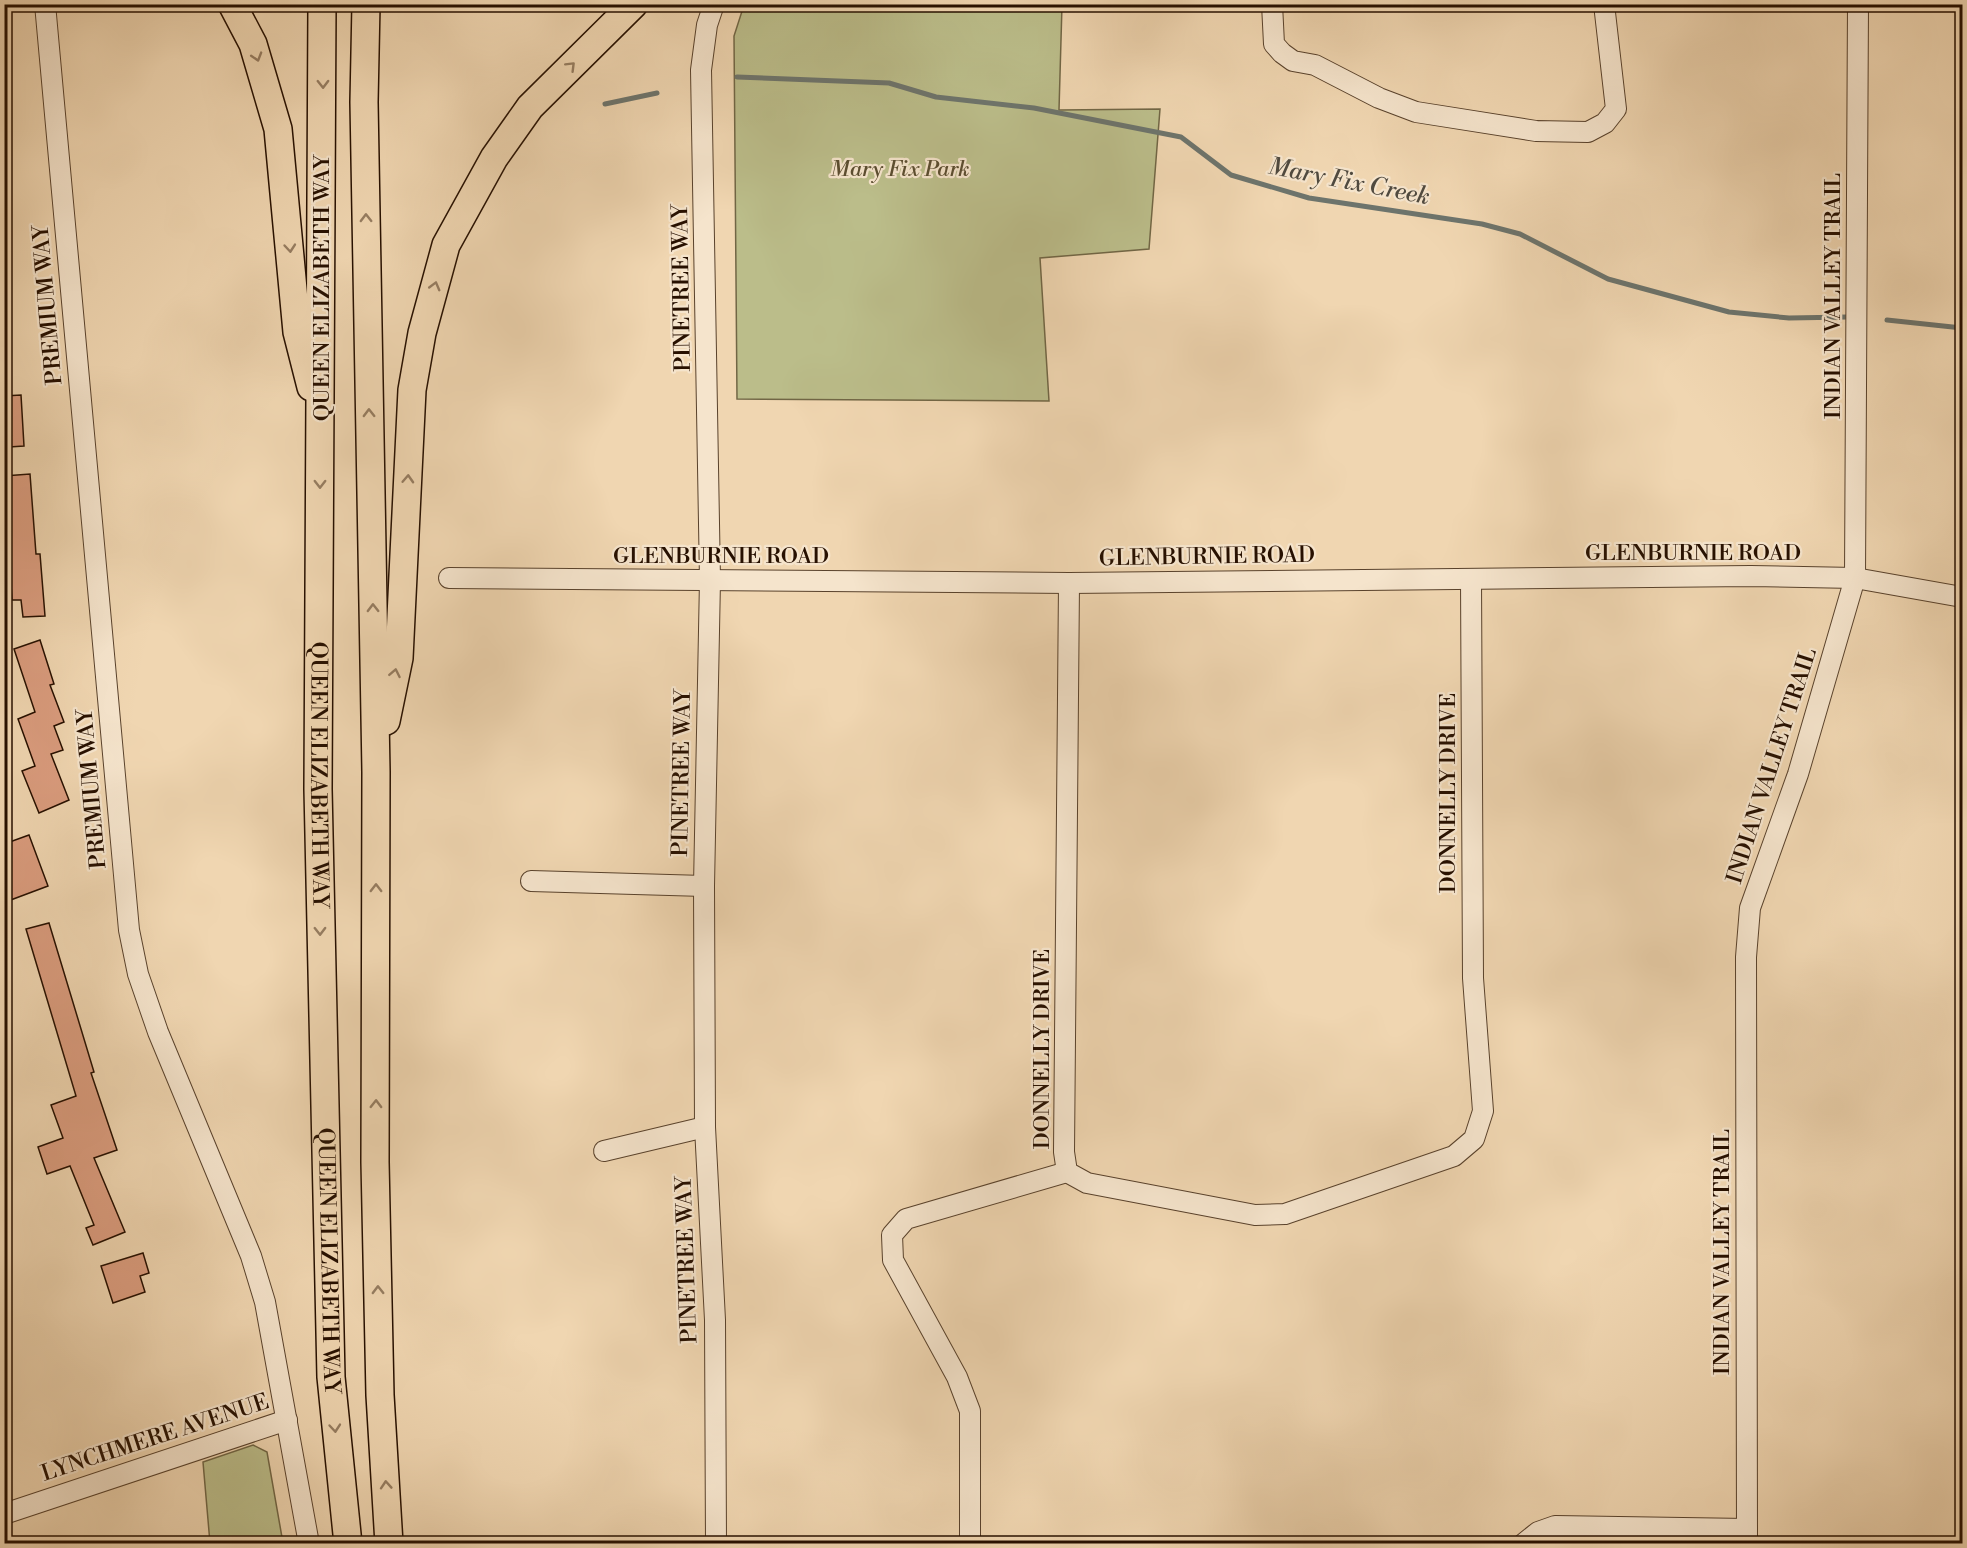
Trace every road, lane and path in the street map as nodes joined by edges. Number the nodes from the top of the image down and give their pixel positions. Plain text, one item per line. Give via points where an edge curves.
1 (45, 4) edge
2 (322, 4) edge
3 (366, 4) edge
4 (634, 4) edge
5 (714, 4) edge
6 (1272, 4) edge
7 (1604, 4) edge
8 (1858, 4) edge
9 (238, 8) edge
10 (321, 426) junction
11 (449, 578) dead end
12 (1855, 578) junction
13 (1472, 579) junction
14 (710, 580) junction
15 (1069, 583) junction
16 (1962, 597) edge
17 (376, 772) junction
18 (531, 881) dead end
19 (704, 886) junction
20 (705, 1126) junction
21 (604, 1151) dead end
22 (1067, 1172) junction
23 (287, 1420) junction
24 (4, 1514) edge
25 (1747, 1536) edge
26 (309, 1544) edge
27 (348, 1544) edge
28 (389, 1544) edge
29 (716, 1544) edge
30 (970, 1544) edge
31 (1524, 1544) edge

1 - 23 street, PREMIUM WAY via 129,930 138,974 158,1032 251,1256 265,1302
2 -> 10 highway, QUEEN ELIZABETH WAY
17 -> 3 highway, QUEEN ELIZABETH WAY via 364,102
17 -> 4 highway via 399,658 412,390 422,333 446,245 494,158 530,107
5 - 14 street, PINETREE WAY via 706,25 701,70
6 - 7 street via 1274,44 1293,61 1315,65 1379,98 1416,112 1536,130 1588,132 1605,123 1616,110
8 - 12 street, INDIAN VALLEY TRAIL
9 -> 10 highway via 278,129 297,332
10 -> 27 highway, QUEEN ELIZABETH WAY via 318,789 324,1139 331,1377
11 - 14 street, GLENBURNIE ROAD
12 - 13 street, GLENBURNIE ROAD
12 - 16 street, GLENBURNIE ROAD
12 - 25 street, INDIAN VALLEY TRAIL via 1798,774 1750,908 1746,957
13 - 15 street, GLENBURNIE ROAD
13 - 22 street, DONNELLY DRIVE via 1473,978 1483,1111 1474,1139 1454,1156 1285,1214 1255,1215 1088,1183
14 - 15 street, GLENBURNIE ROAD
14 - 19 street, PINETREE WAY
15 - 22 street, DONNELLY DRIVE via 1064,1152
28 -> 17 highway, QUEEN ELIZABETH WAY via 380,1395 375,1162
18 - 19 street
19 - 20 street, PINETREE WAY
20 - 21 street
20 - 29 street, PINETREE WAY via 715,1320
22 - 30 street via 906,1219 892,1235 893,1260 957,1377 970,1411
23 - 24 street, LYNCHMERE AVENUE
23 - 26 street, PREMIUM WAY
25 - 31 street via 1555,1526

